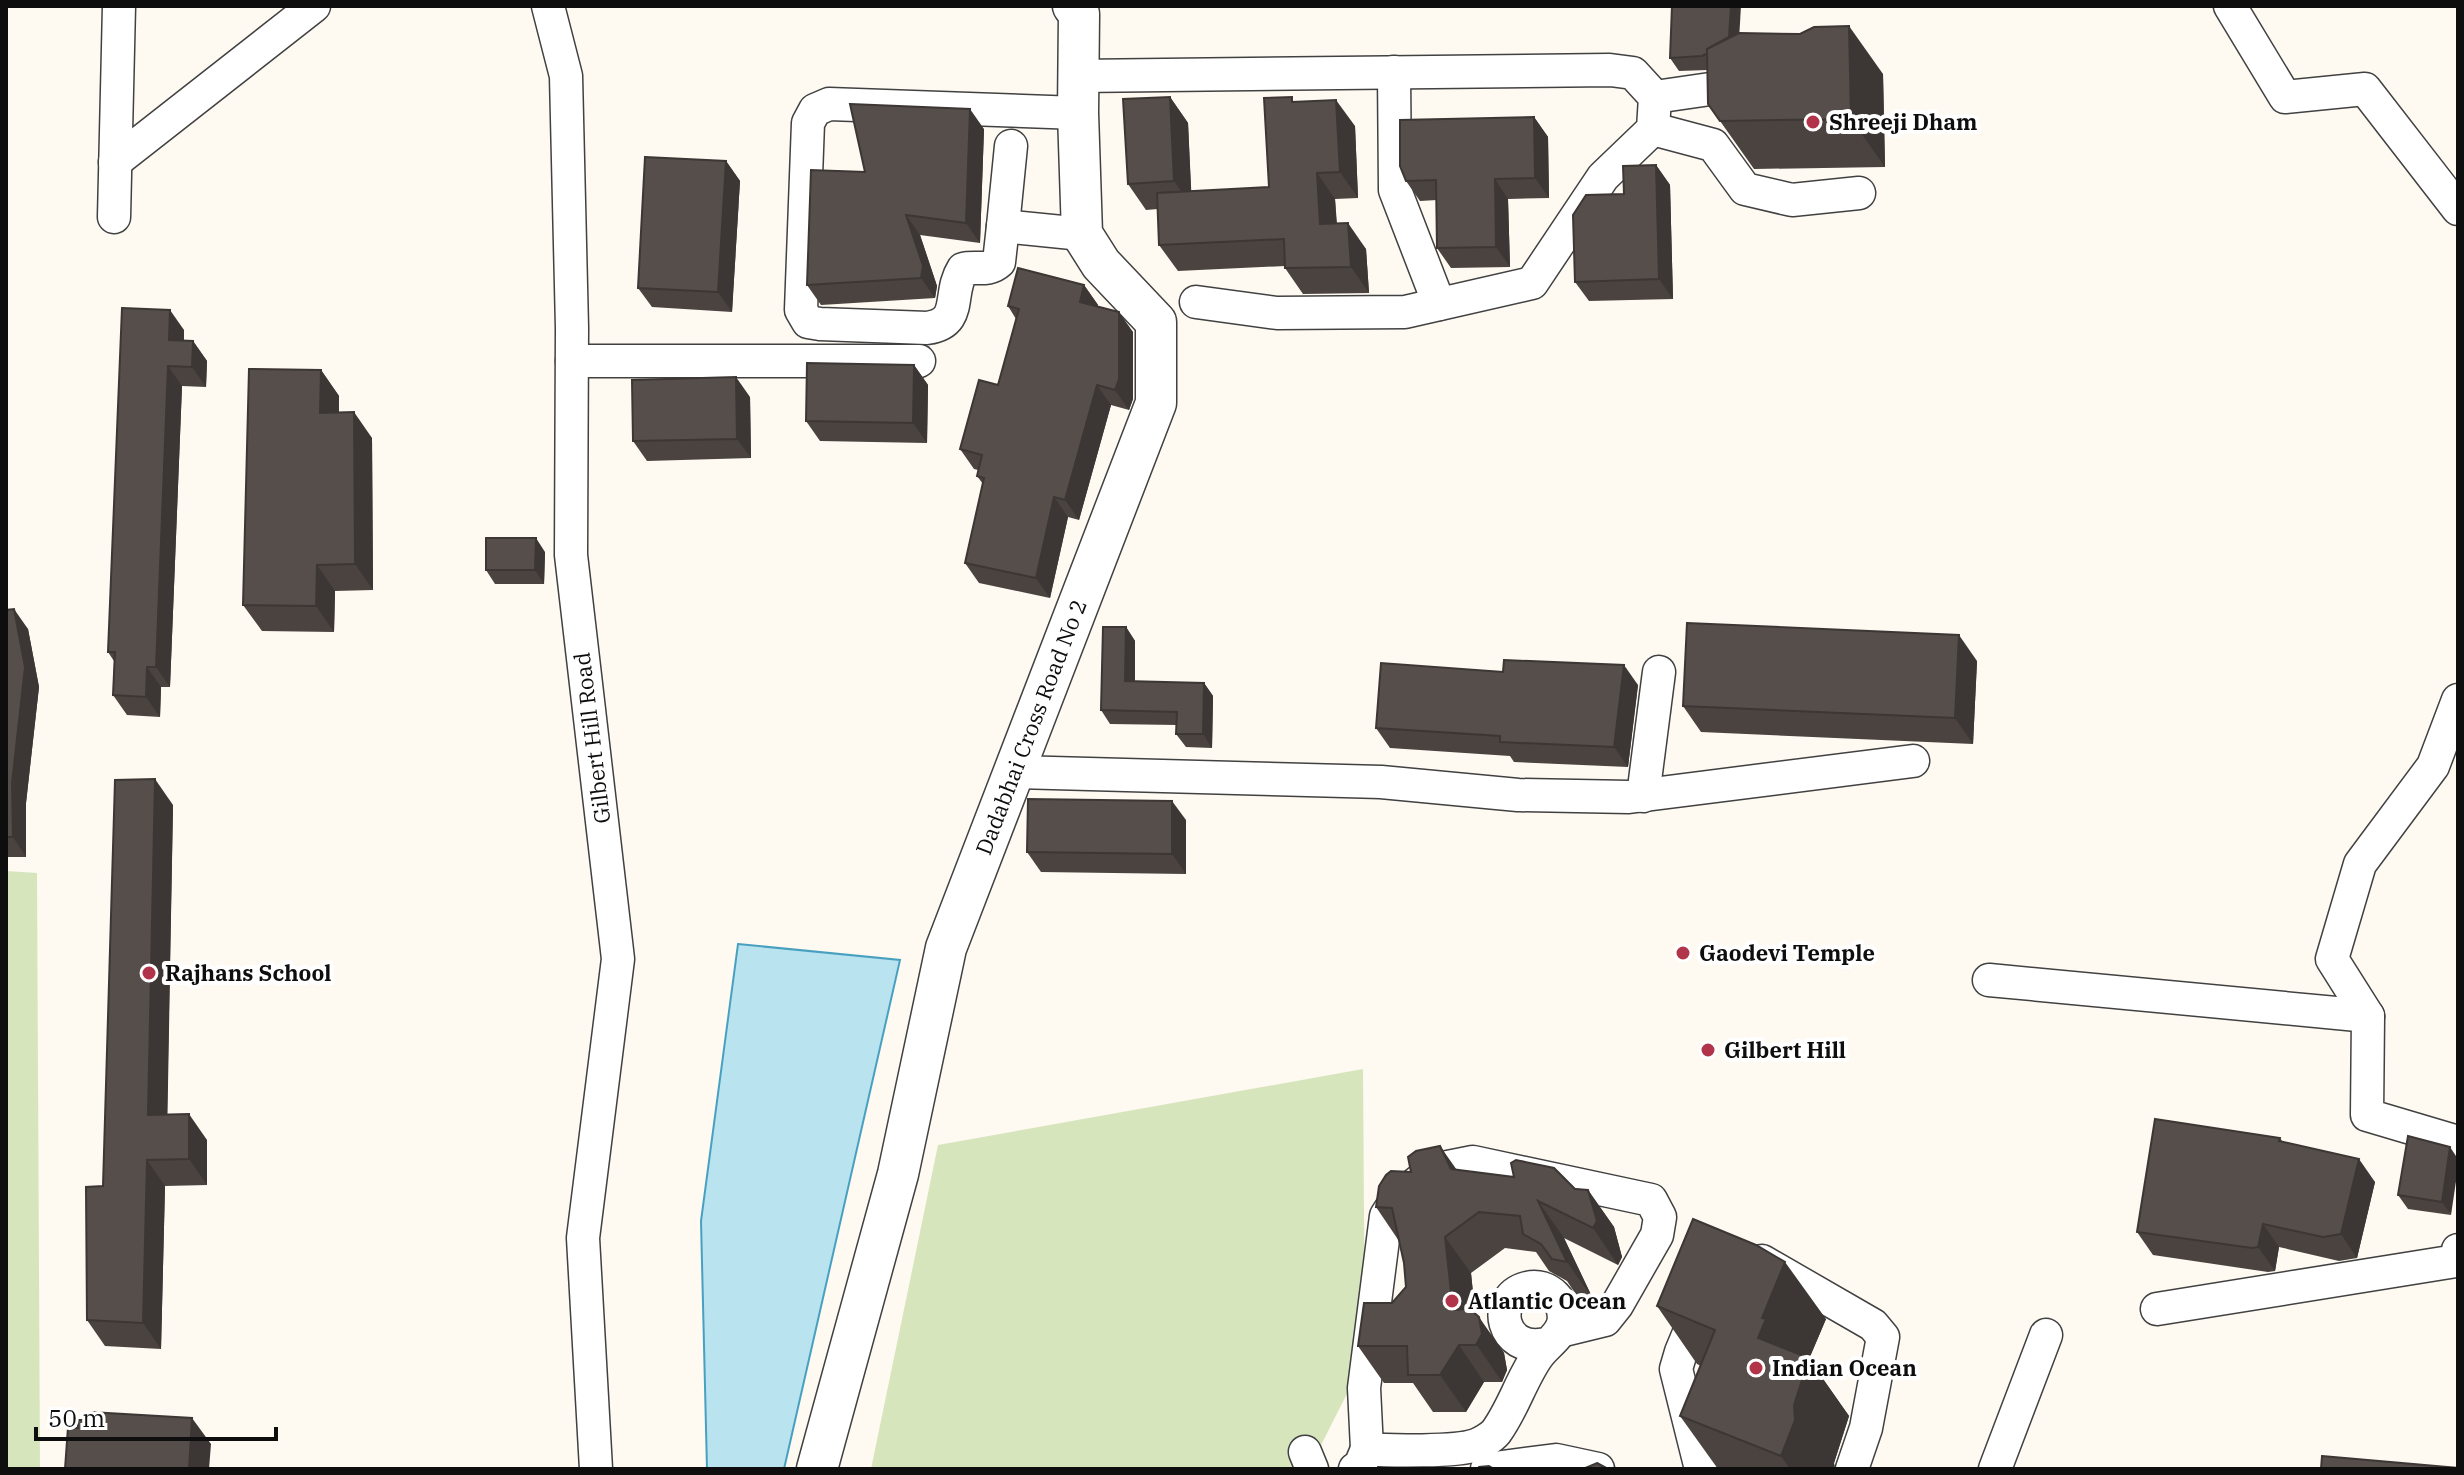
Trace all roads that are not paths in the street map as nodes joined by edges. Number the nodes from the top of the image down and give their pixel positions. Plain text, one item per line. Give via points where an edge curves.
1 (119, 6) edge
2 (314, 6) edge
3 (548, 6) edge
4 (1073, 6) edge
5 (2230, 6) edge
6 (1782, 62) edge
7 (1394, 72) junction
8 (1078, 94) junction
9 (1655, 97) junction
10 (1653, 129) junction
11 (1011, 146) dead end
12 (115, 162) junction
13 (1859, 193) dead end
14 (2458, 209) edge
15 (114, 217) dead end
16 (1016, 219) junction
17 (1082, 227) junction
18 (1196, 302) dead end
19 (1439, 304) junction
20 (572, 361) junction
21 (919, 361) dead end
22 (1659, 672) dead end
23 (2458, 700) edge
24 (1913, 761) dead end
25 (1012, 772) junction
26 (1643, 796) junction
27 (1989, 980) dead end
28 (2368, 1016) junction
29 (2458, 1142) edge
30 (2458, 1250) edge
31 (1731, 1253) edge
32 (1712, 1279) edge
33 (2157, 1309) dead end
34 (2046, 1335) dead end
35 (1361, 1459) edge
36 (596, 1469) edge
37 (817, 1469) edge
38 (1487, 1469) edge
39 (1598, 1469) edge
40 (1701, 1469) edge
41 (1852, 1469) edge
42 (1995, 1469) edge

1 - 12 street
2 - 12 street
3 - 20 street, Gilbert Hill Road via 566,76
4 - 8 street via 1079,14
5 - 14 street via 2285,97 2365,89
6 - 9 street via 1768,62 1717,88
7 - 8 street
7 - 9 street via 1610,70 1633,73
7 - 19 street via 1395,190
8 - 16 street via 829,104 815,110 808,123 801,310 808,322 941,326 950,318 963,269 986,269 999,262
8 - 17 street
9 - 10 street
10 - 13 street via 1713,145 1745,189 1792,200
10 - 19 street via 1603,177 1532,283
11 - 16 street
12 - 15 street
16 - 17 street
17 - 25 street, Dadabhai Cross Road No 2 via 1101,264 1156,322 1156,403
18 - 19 street via 1277,313 1405,312
20 - 21 street
20 - 36 street, Gilbert Hill Road via 571,555 618,959 583,1238
22 - 26 street
23 - 28 street via 2433,766 2360,864 2332,959
24 - 26 street
25 - 26 street via 1381,782 1518,795
25 - 37 street, Dadabhai Cross Road No 2 via 946,948 898,1174
27 - 28 street
28 - 29 street via 2367,1115
30 - 33 street via 2456,1261
31 - 41 street via 1746,1251 1873,1325 1883,1337 1866,1428
32 - 40 street via 1676,1369
34 - 42 street
35 - 35 street via 1364,1388 1386,1216 1397,1199 1433,1170 1473,1162 1651,1200 1660,1217 1657,1235 1617,1305 1605,1320 1553,1338 1495,1434 1475,1446 1390,1451
38 - 39 street via 1556,1460

